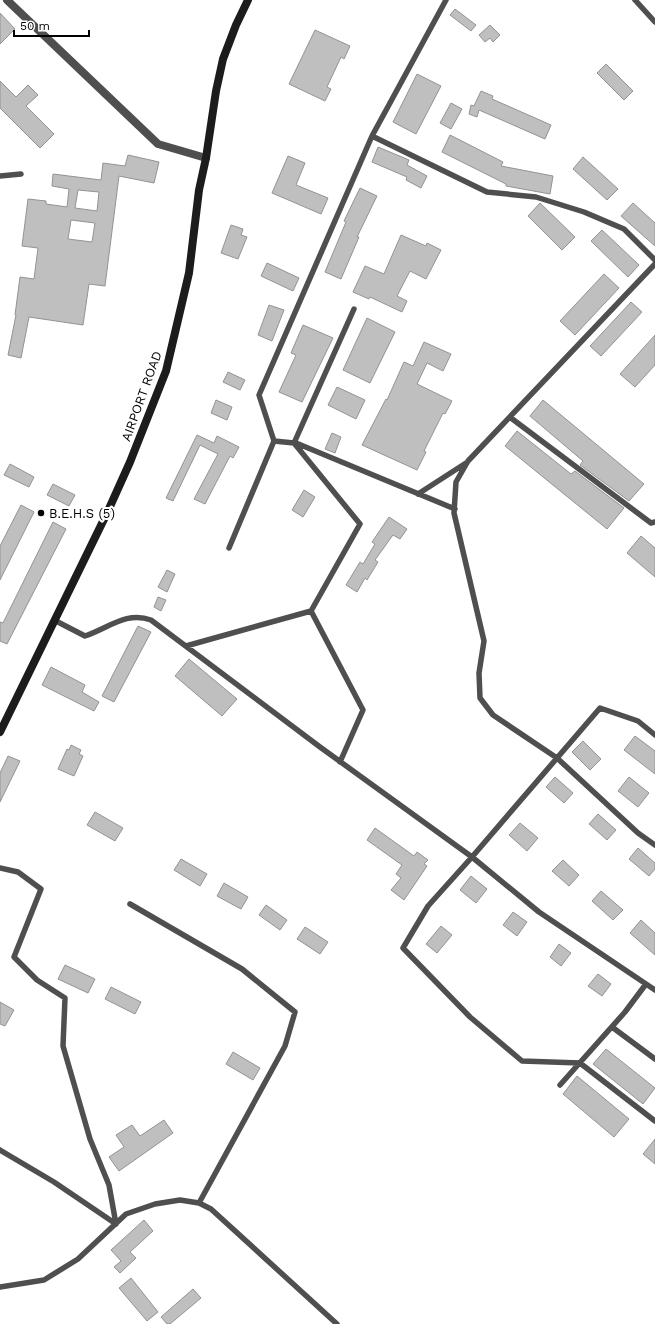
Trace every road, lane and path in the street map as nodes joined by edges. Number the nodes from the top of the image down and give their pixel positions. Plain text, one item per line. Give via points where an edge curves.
1 (6, 0) edge
2 (248, 0) edge
3 (446, 0) edge
4 (635, 0) edge
5 (655, 22) edge
6 (372, 136) junction
7 (206, 158) junction
8 (21, 174) dead end
9 (0, 176) edge
10 (655, 260) edge
11 (655, 264) edge
12 (354, 309) dead end
13 (511, 418) junction
14 (274, 441) junction
15 (294, 443) junction
16 (468, 461) junction
17 (418, 494) junction
18 (454, 509) junction
19 (655, 522) edge
20 (229, 548) dead end
21 (311, 611) junction
22 (54, 620) junction
23 (186, 646) junction
24 (0, 732) edge
25 (655, 735) edge
26 (557, 758) junction
27 (340, 762) junction
28 (655, 845) edge
29 (472, 858) junction
30 (0, 868) edge
31 (130, 904) dead end
32 (646, 984) junction
33 (655, 990) edge
34 (612, 1027) junction
35 (655, 1059) edge
36 (580, 1063) junction
37 (560, 1085) dead end
38 (655, 1121) edge
39 (0, 1150) edge
40 (199, 1203) junction
41 (116, 1224) junction
42 (0, 1287) edge
43 (337, 1324) edge

1 - 7 street via 158,144
2 - 7 main road, AIRPORT ROAD via 223,60
3 - 6 lane
4 - 5 lane
6 - 10 lane via 487,192 536,197 584,212 624,229
6 - 14 lane via 259,395
7 - 22 main road, AIRPORT ROAD via 199,190 189,273 166,371 130,462
8 - 9 lane
11 - 13 lane
12 - 15 lane
13 - 16 lane
13 - 19 lane via 651,523
14 - 15 lane
14 - 20 lane
15 - 17 lane
15 - 21 lane via 360,524
16 - 17 lane
16 - 18 lane via 456,482
17 - 18 lane
18 - 26 lane via 484,641 479,673 480,698 493,715
21 - 23 lane
21 - 27 lane via 363,710
22 - 23 lane via 85,636 129,617 140,616 151,620
22 - 24 main road, AIRPORT ROAD
23 - 27 lane
25 - 26 lane via 638,721 600,708
26 - 28 lane via 638,833
26 - 29 lane
27 - 29 lane
29 - 32 lane via 539,912
29 - 36 lane via 428,906 403,948 470,1017 522,1061
30 - 41 lane via 18,872 41,889 14,956 37,980 65,998 63,1046 90,1140 109,1186
31 - 40 lane via 242,969 294,1012 285,1046
32 - 33 lane
32 - 34 lane
34 - 35 lane
34 - 36 lane
36 - 37 lane
36 - 38 lane
39 - 41 lane via 54,1182
40 - 41 lane via 180,1200 155,1204 126,1214
40 - 43 lane via 211,1209
41 - 42 lane via 78,1259 44,1280

